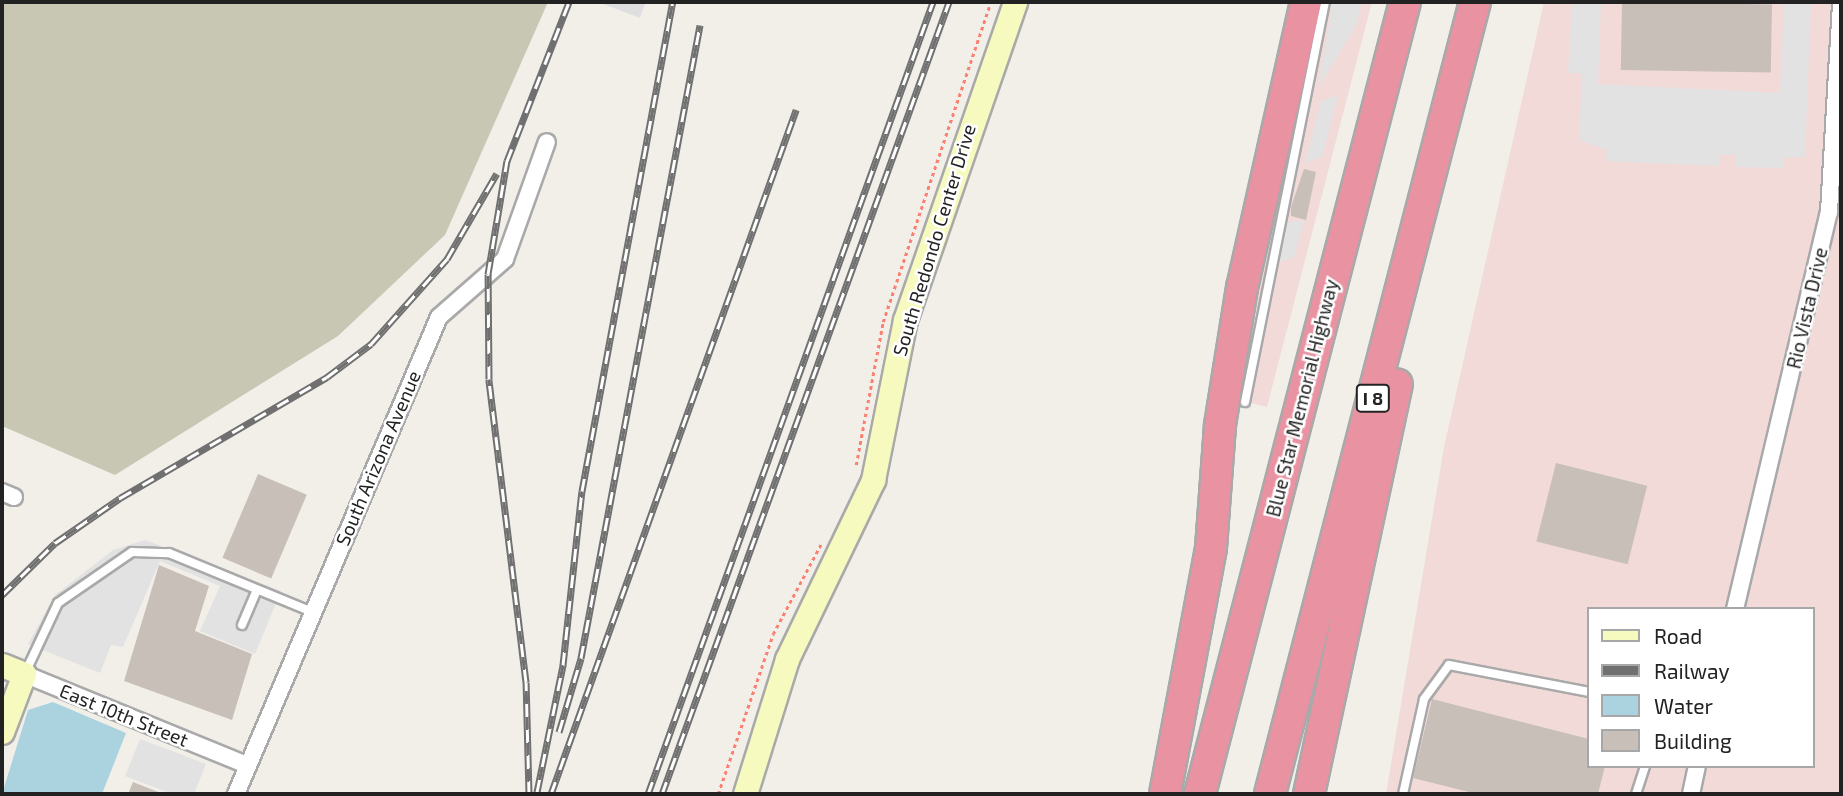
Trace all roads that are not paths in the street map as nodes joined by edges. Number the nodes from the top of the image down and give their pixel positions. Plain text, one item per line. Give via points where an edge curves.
1 (1015, 2) edge
2 (1306, 2) edge
3 (1325, 2) edge
4 (1405, 2) edge
5 (1841, 2) edge
6 (1473, 9) edge
7 (547, 142) dead end
8 (1245, 402) joint
9 (1211, 548) junction
10 (257, 590) junction
11 (1735, 607) edge
12 (312, 612) junction
13 (242, 625) dead end
14 (2, 664) edge
15 (24, 674) junction
16 (1588, 692) edge
17 (2, 732) edge
18 (247, 765) junction
19 (1644, 768) edge
20 (1698, 768) edge
21 (236, 794) edge
22 (745, 794) edge
23 (1164, 794) edge
24 (1200, 794) edge
25 (1270, 794) edge
26 (1309, 794) edge
27 (1403, 794) edge
28 (1636, 794) edge
29 (1691, 794) edge

1 - 22 street, South Redondo Center Drive via 905,320 873,480 787,659
2 - 9 highway via 1242,288 1220,425
3 - 8 lane
4 - 24 highway, Blue Star Memorial Highway
5 - 11 street, Rio Vista Drive via 1829,212
6 - 25 highway, I 8
6 - 26 highway via 1455,133
7 - 12 street, South Arizona Avenue via 505,259 439,317
8 - 9 highway
9 - 23 highway
10 - 12 lane
10 - 13 lane
10 - 15 lane via 169,553 132,552 58,603
12 - 18 street, South Arizona Avenue
14 - 15 street, East 10th Street
15 - 17 street
15 - 18 street, East 10th Street
16 - 27 lane via 1449,665 1424,699
18 - 21 street, South Arizona Avenue
19 - 28 lane
20 - 29 street

